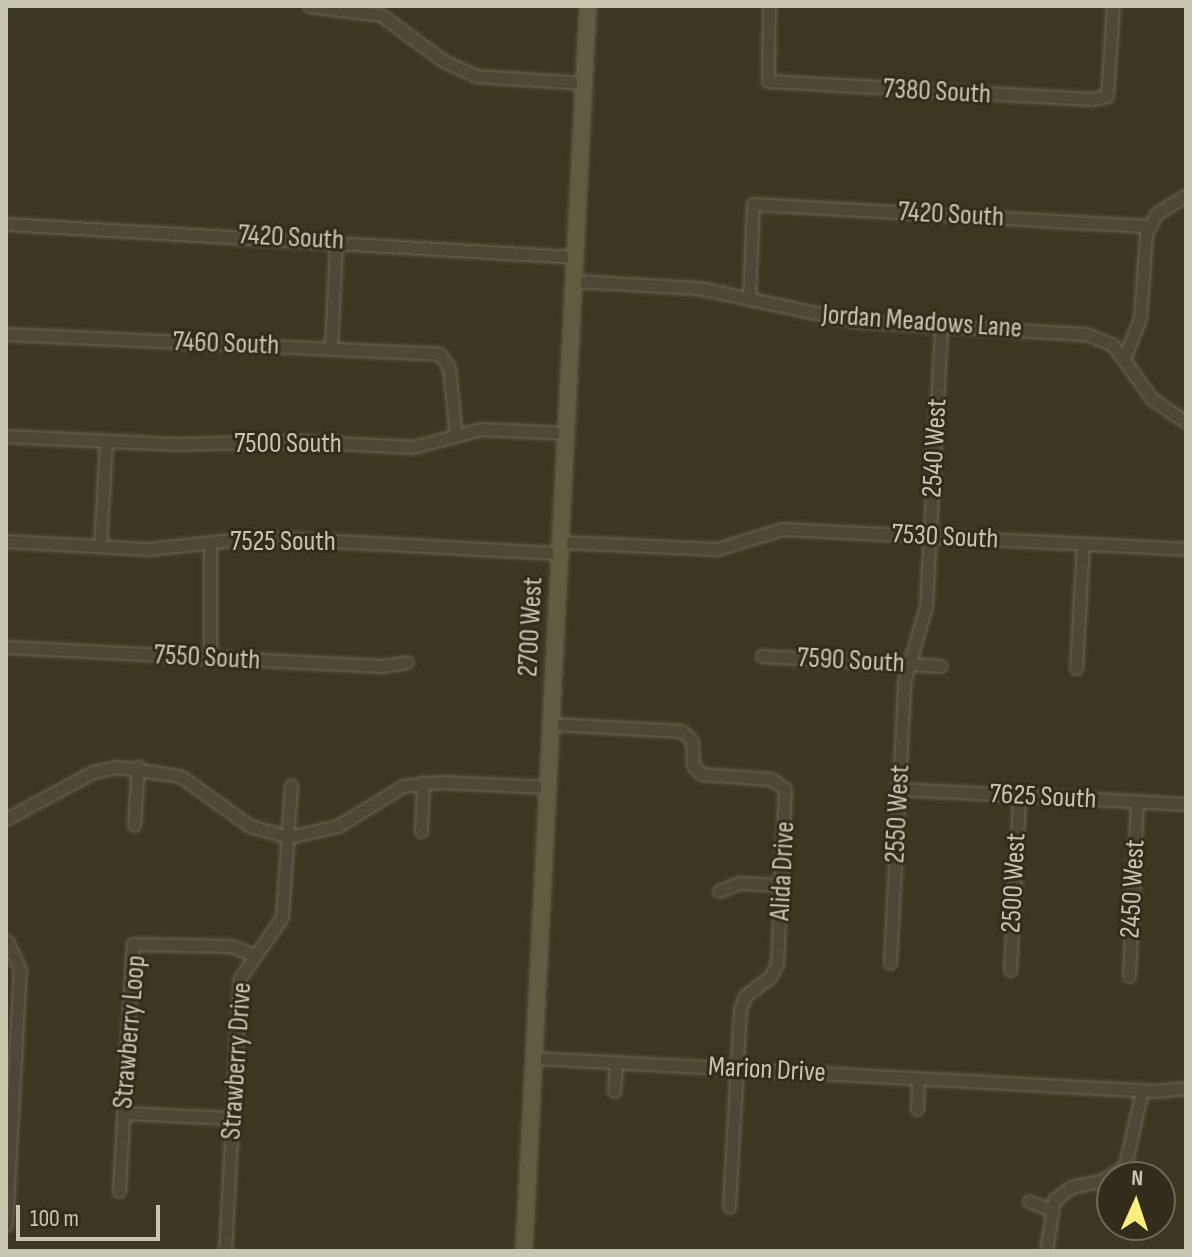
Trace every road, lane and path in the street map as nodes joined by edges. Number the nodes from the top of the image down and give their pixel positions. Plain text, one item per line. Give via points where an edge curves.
1 (309, 6) edge
2 (588, 6) edge
3 (769, 6) edge
4 (1113, 6) edge
5 (584, 83) junction
6 (1186, 195) edge
7 (6, 224) edge
8 (1149, 226) junction
9 (336, 240) junction
10 (575, 257) junction
11 (574, 281) junction
12 (749, 299) junction
13 (941, 325) junction
14 (6, 334) edge
15 (331, 348) junction
16 (1125, 356) junction
17 (1186, 422) edge
18 (566, 433) junction
19 (6, 436) edge
20 (456, 436) junction
21 (106, 441) junction
22 (930, 536) junction
23 (6, 541) edge
24 (210, 543) junction
25 (1083, 544) junction
26 (100, 546) junction
27 (561, 547) junction
28 (708, 549) joint
29 (1186, 549) edge
30 (6, 647) edge
31 (762, 656) dead end
32 (210, 658) junction
33 (407, 662) dead end
34 (907, 664) junction
35 (941, 666) dead end
36 (1076, 668) dead end
37 (552, 724) junction
38 (138, 766) junction
39 (423, 782) junction
40 (291, 785) dead end
41 (548, 787) junction
42 (899, 789) junction
43 (1019, 796) junction
44 (1137, 802) junction
45 (1186, 804) edge
46 (6, 819) edge
47 (134, 825) dead end
48 (421, 831) dead end
49 (289, 837) junction
50 (782, 885) junction
51 (719, 891) dead end
52 (7, 941) edge
53 (255, 955) junction
54 (890, 963) dead end
55 (1010, 970) dead end
56 (1129, 976) dead end
57 (11, 1055) edge
58 (534, 1058) junction
59 (616, 1062) junction
60 (735, 1069) junction
61 (918, 1079) junction
62 (1186, 1088) edge
63 (1142, 1090) junction
64 (614, 1091) dead end
65 (917, 1109) dead end
66 (123, 1113) junction
67 (232, 1118) junction
68 (7, 1179) edge
69 (119, 1191) dead end
70 (1029, 1201) dead end
71 (729, 1207) dead end
72 (1049, 1209) junction
73 (6, 1225) edge
74 (225, 1251) edge
75 (524, 1251) edge
76 (1046, 1251) edge

1 - 5 street via 381,15 445,62 476,76
2 - 5 main road, 2700 West
3 - 4 street, 7380 South via 768,81 1092,99 1107,96
5 - 10 main road, 2700 West
6 - 8 street via 1165,206
7 - 9 street, 7420 South
8 - 12 street, 7420 South via 753,204
8 - 16 street via 1140,318
9 - 10 street, 7420 South
9 - 15 street
10 - 11 main road, 2700 West
11 - 12 street, Jordan Meadows Lane via 681,286
11 - 18 main road, 2700 West
12 - 13 street, Jordan Meadows Lane via 853,321
13 - 16 street, Jordan Meadows Lane via 1086,334
13 - 22 street, 2540 West
14 - 15 street, 7460 South
15 - 20 street, 7460 South via 444,357
16 - 17 street, Jordan Meadows Lane via 1152,399
18 - 20 street, 7500 South via 481,429
18 - 27 main road, 2700 West
19 - 21 street, 7500 South
20 - 21 street, 7500 South via 413,447
21 - 26 street
22 - 25 street, 7530 South
22 - 28 street, 7530 South via 769,529
22 - 34 street, 2540 West via 926,606
23 - 26 street, 7525 South
24 - 26 street, 7525 South via 169,549
24 - 27 street, 7525 South via 260,537
24 - 32 street
25 - 29 street, 7530 South
25 - 36 street
27 - 28 street, 7525 South
27 - 37 main road, 2700 West
30 - 32 street, 7550 South
31 - 34 street, 7590 South
32 - 33 street, 7550 South via 382,666
34 - 35 street, 7590 South
34 - 42 street, 2550 West
37 - 41 main road, 2700 West
37 - 50 street, Alida Drive via 682,731 692,741 693,765 701,774 782,784
38 - 46 street via 93,772
38 - 47 street
38 - 49 street via 180,776 250,826
39 - 41 street
39 - 48 street
39 - 49 street via 385,793 338,826
40 - 49 street, Strawberry Drive
41 - 58 main road, 2700 West
42 - 43 street, 7625 South
42 - 54 street, 2550 West
43 - 44 street, 7625 South
43 - 55 street, 2500 West
44 - 45 street, 7625 South
44 - 56 street, 2450 West
49 - 53 street, Strawberry Drive via 282,917
50 - 51 street via 739,883
50 - 60 street, Alida Drive via 777,964 741,1003
52 - 57 street via 20,970
53 - 66 street, Strawberry Loop via 231,946 133,944
53 - 67 street, Strawberry Drive via 240,978
57 - 68 street
58 - 59 street, Marion Drive
58 - 75 main road, 2700 West
59 - 60 street, Marion Drive
59 - 64 street
60 - 61 street, Marion Drive
60 - 71 street, Alida Drive
61 - 63 street, Marion Drive
61 - 65 street
62 - 63 street, Marion Drive
63 - 72 street via 1125,1166 1103,1180 1071,1187
66 - 67 street
66 - 69 street, Strawberry Loop
67 - 74 street, Strawberry Drive
68 - 73 street
70 - 72 street
72 - 76 street

